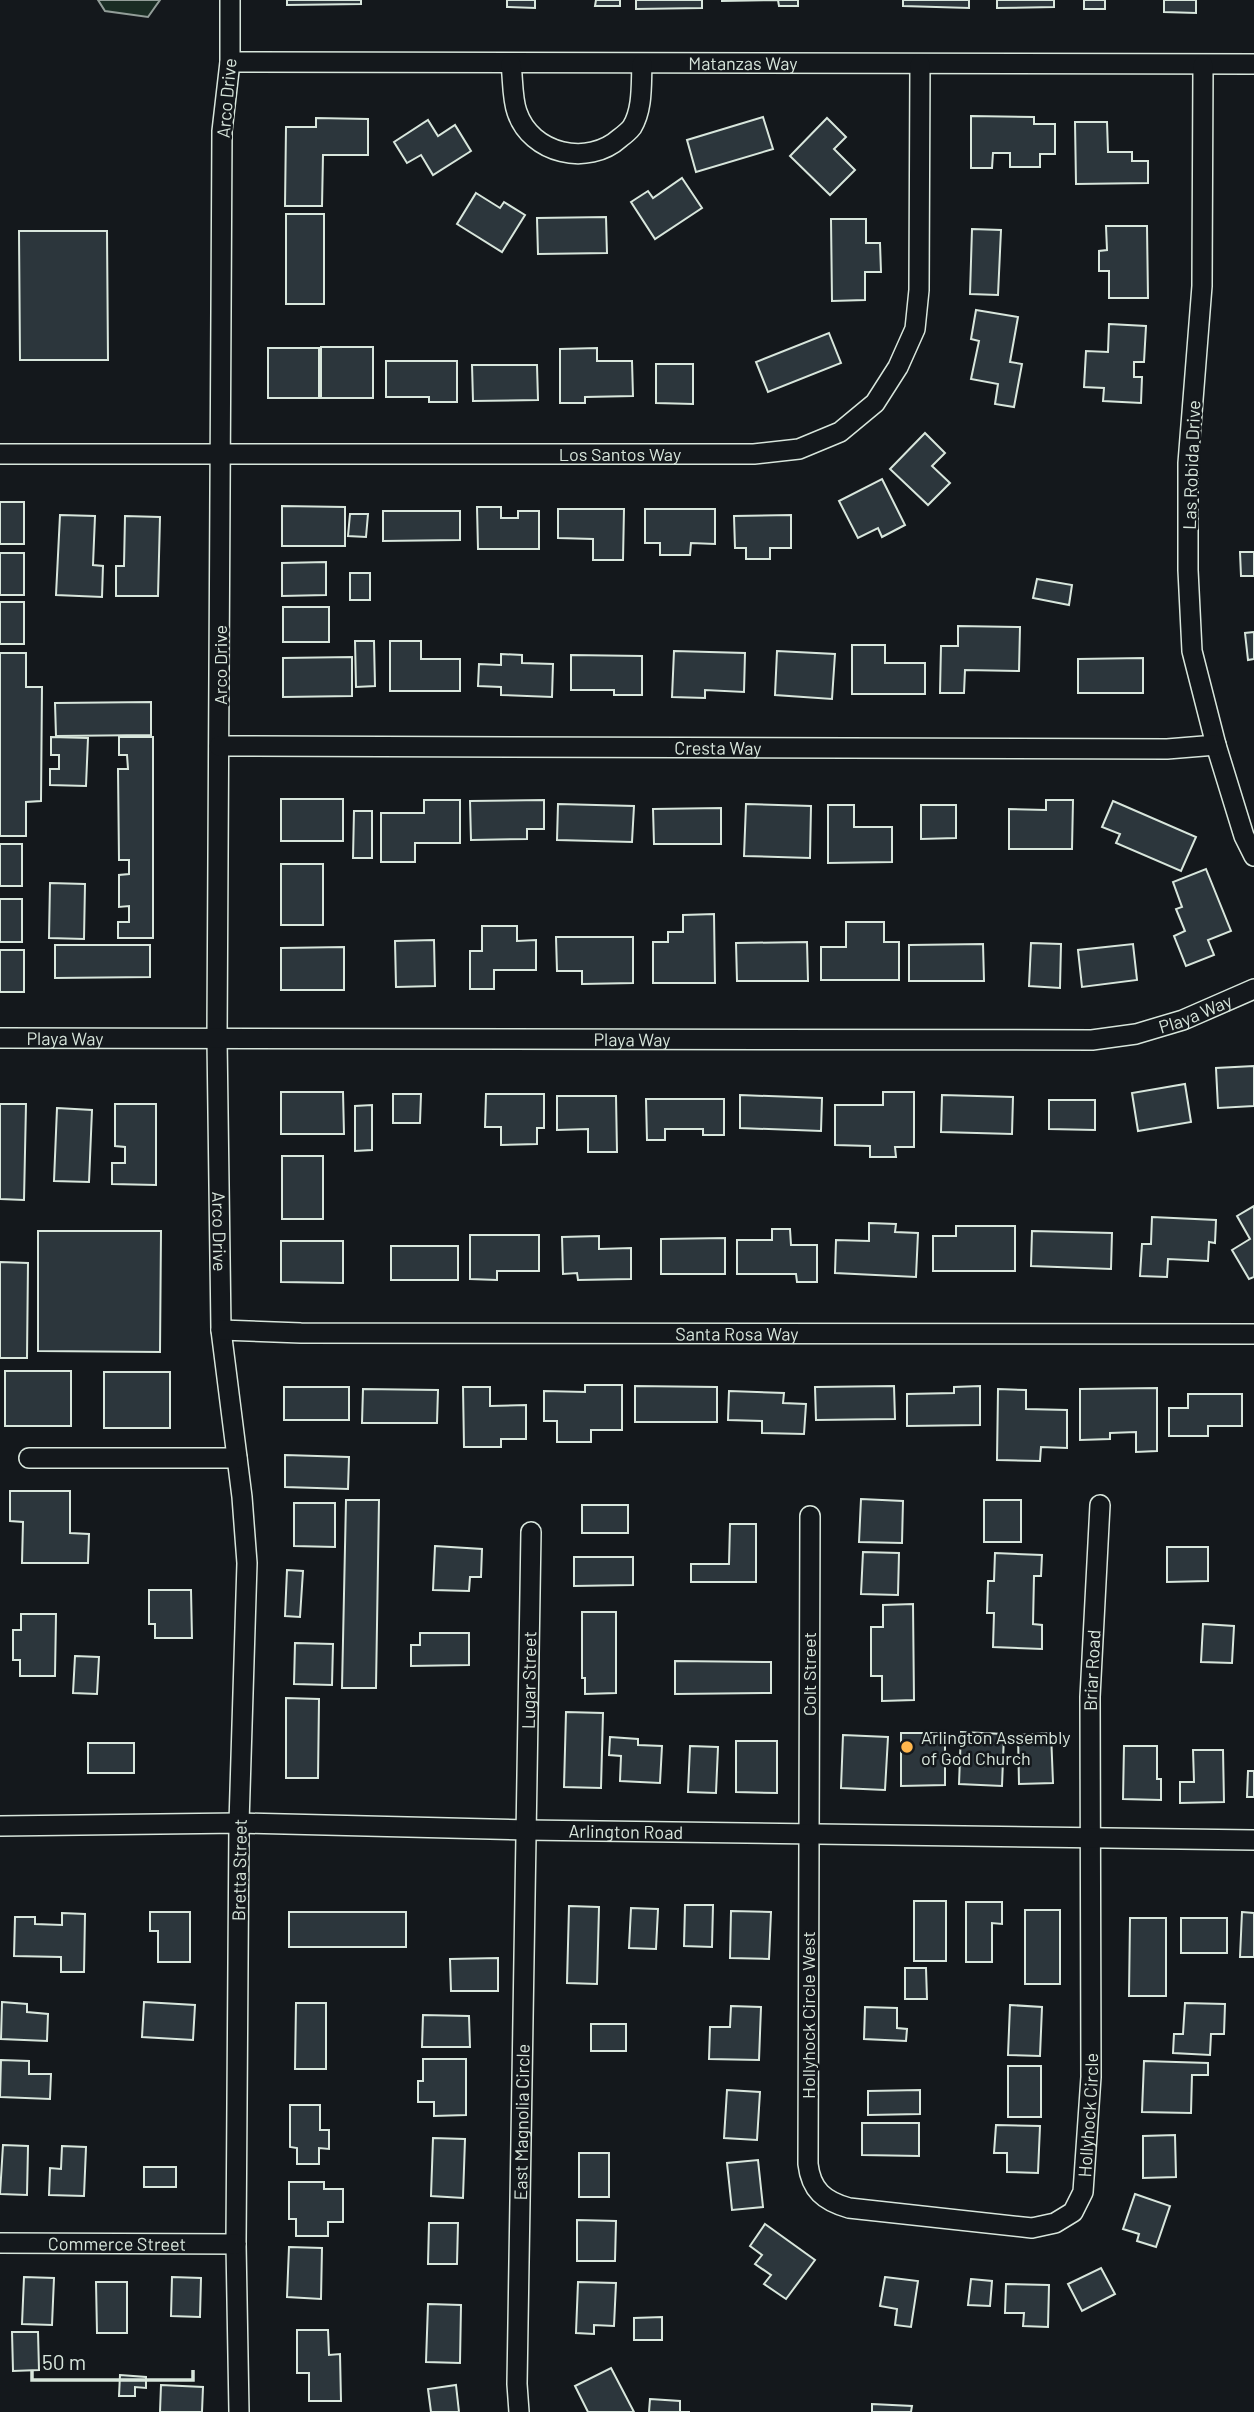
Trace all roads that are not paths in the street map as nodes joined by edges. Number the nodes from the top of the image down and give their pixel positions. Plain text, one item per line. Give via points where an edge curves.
1 (230, 0) edge
2 (230, 62) junction
3 (511, 64) junction
4 (642, 64) junction
5 (920, 64) junction
6 (1254, 64) edge
7 (1203, 65) junction
8 (220, 453) junction
9 (0, 454) edge
10 (1216, 744) junction
11 (219, 746) junction
12 (1254, 856) edge
13 (1254, 989) edge
14 (0, 1038) edge
15 (217, 1039) junction
16 (221, 1330) junction
17 (1254, 1334) edge
18 (29, 1458) dead end
19 (237, 1458) junction
20 (1100, 1505) dead end
21 (810, 1516) dead end
22 (531, 1532) dead end
23 (240, 1823) junction
24 (0, 1826) edge
25 (526, 1830) junction
26 (808, 1832) junction
27 (1089, 1836) junction
28 (1254, 1840) edge
29 (819, 2194) joint
30 (0, 2242) edge
31 (236, 2244) junction
32 (239, 2412) edge
33 (519, 2412) edge

1 - 2 street, Arco Drive
2 - 3 street, Matanzas Way
2 - 8 street, Arco Drive via 222,131
3 - 4 street, Matanzas Way
3 - 4 street via 517,113 533,139 559,152 588,153 612,146 632,128 640,104
4 - 5 street, Matanzas Way
5 - 7 street, Matanzas Way
5 - 8 street, Los Santos Way via 915,328 875,403 840,432 799,449 754,454
6 - 7 street, Matanzas Way
7 - 10 street, Las Robida Drive via 1202,286 1188,463 1188,570 1192,651
8 - 9 street, Los Santos Way
8 - 11 street, Arco Drive
10 - 11 street, Cresta Way via 1167,749
10 - 12 street, Las Robida Drive
11 - 15 street, Arco Drive
13 - 15 street, Playa Way via 1183,1020 1093,1040
14 - 15 street, Playa Way
15 - 16 street, Arco Drive
16 - 17 street, Santa Rosa Way
16 - 19 street, Bretta Street
18 - 19 street
19 - 23 street, Bretta Street via 247,1563
20 - 27 street, Briar Road via 1090,1697
21 - 26 street, Colt Street
22 - 25 street, Lugar Street
23 - 24 street, Arlington Road
23 - 25 street, Arlington Road
23 - 31 street, Bretta Street
25 - 26 street, Arlington Road
25 - 33 street, East Magnolia Circle
26 - 27 street, Arlington Road
26 - 29 street, Hollyhock Circle West via 808,2164
27 - 28 street, Arlington Road
27 - 29 street, Hollyhock Circle via 1091,2077 1083,2192 1073,2212 1055,2223 1032,2228 849,2208
30 - 31 street, Commerce Street
31 - 32 street, Bretta Street

